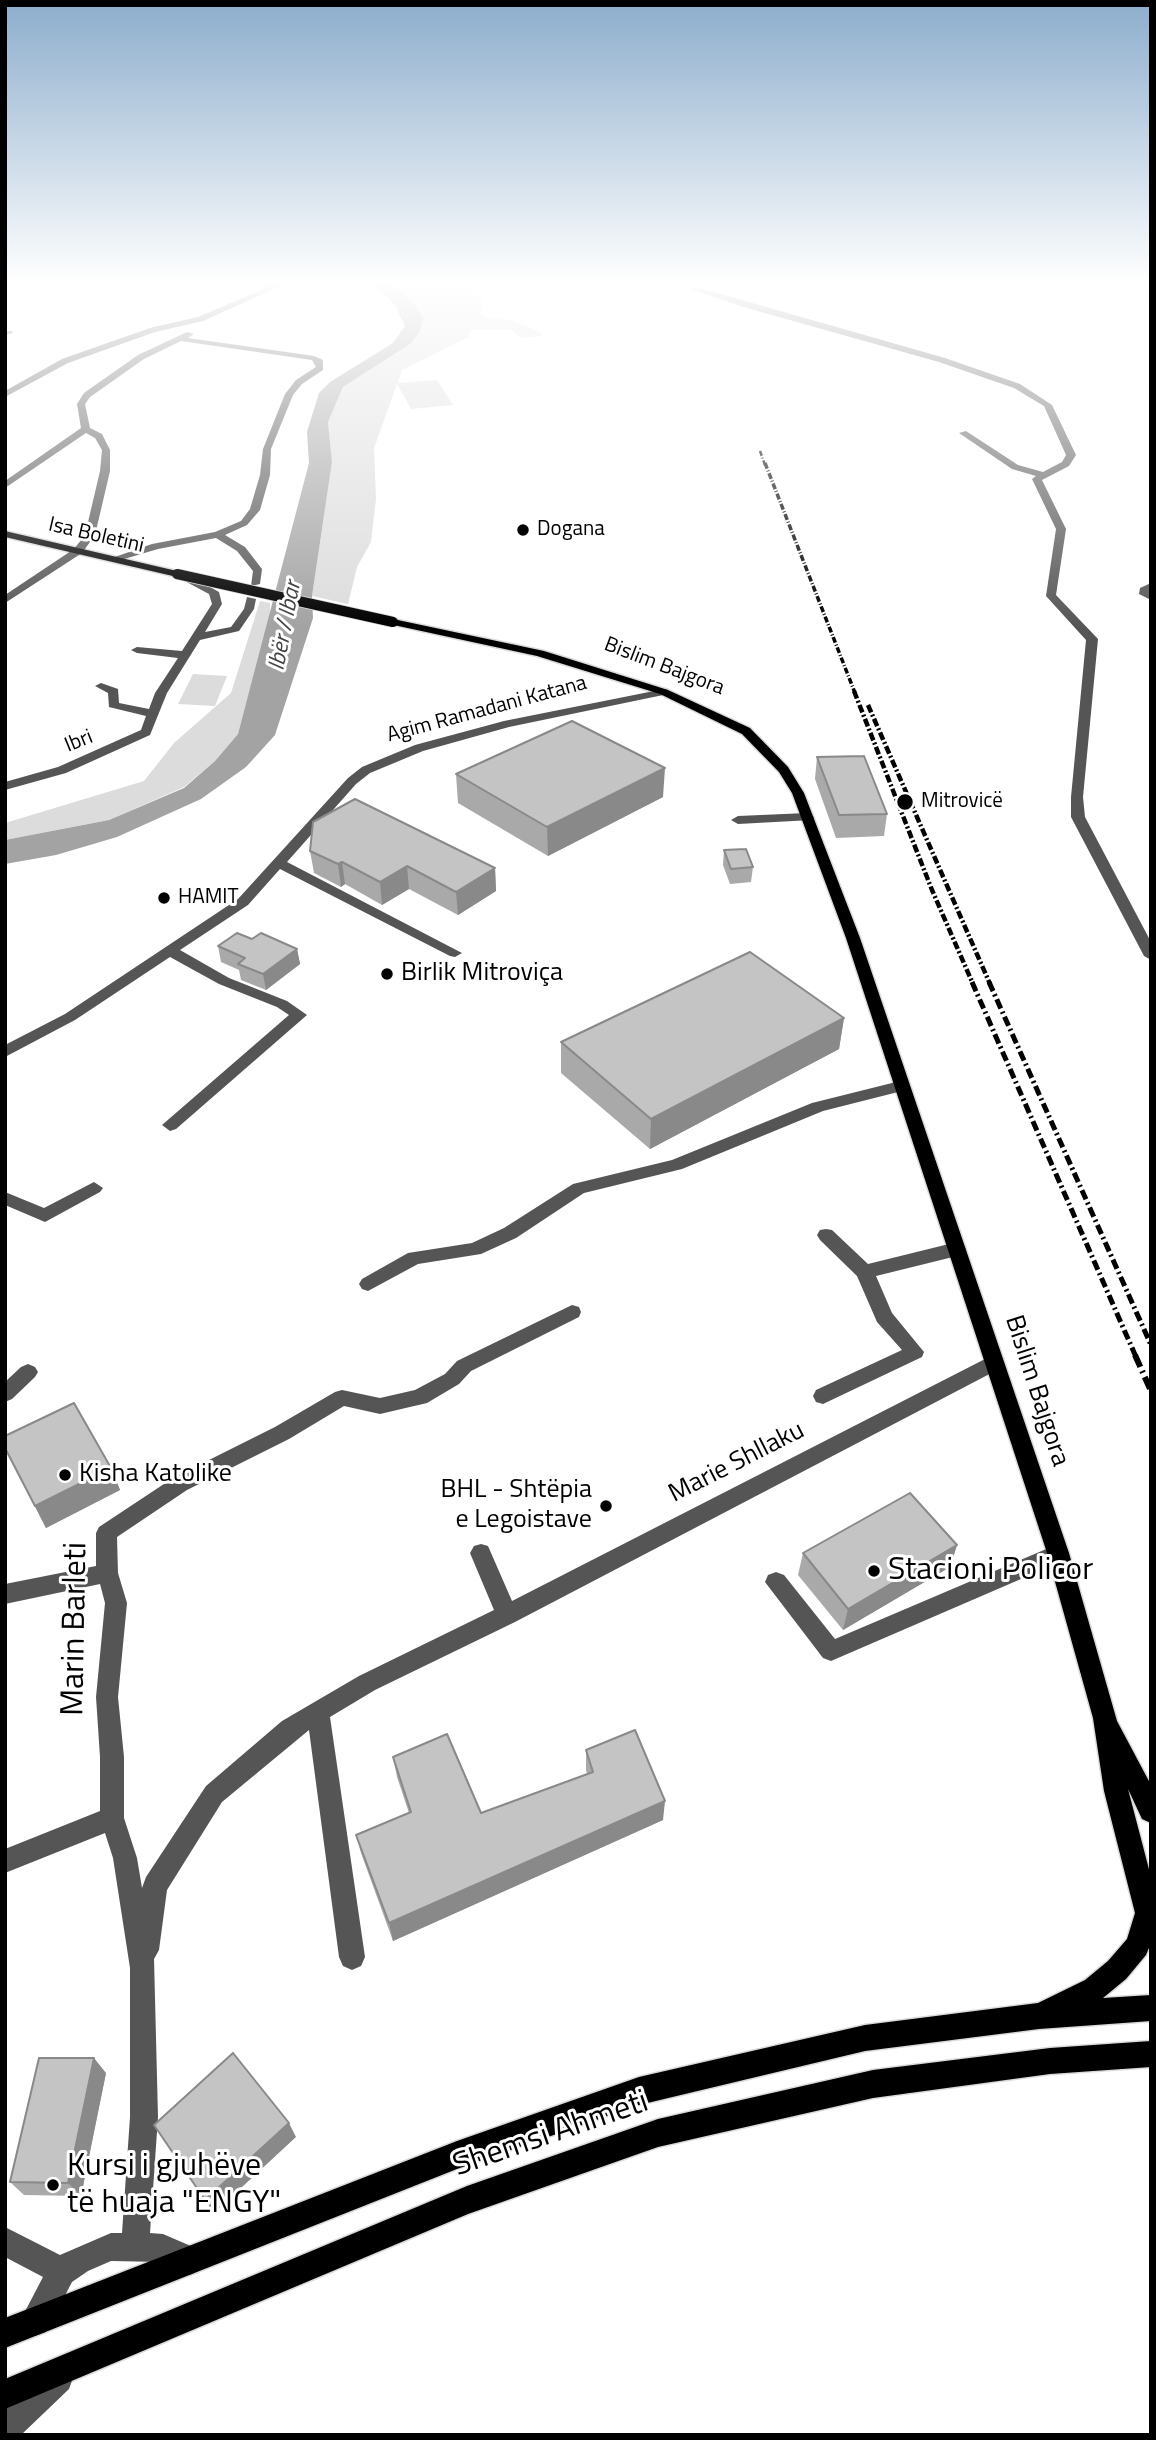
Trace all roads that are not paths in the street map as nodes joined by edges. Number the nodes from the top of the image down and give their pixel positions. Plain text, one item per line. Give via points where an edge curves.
1 (84, 399) edge
2 (287, 399) edge
3 (1042, 399) edge
4 (86, 429) junction
5 (963, 433) dead end
6 (1042, 475) junction
7 (5, 485) edge
8 (5, 534) edge
9 (218, 536) junction
10 (78, 551) junction
11 (114, 559) junction
12 (177, 574) junction
13 (256, 584) dead end
14 (1151, 586) edge
15 (1151, 597) edge
16 (251, 599) dead end
17 (5, 600) edge
18 (197, 637) junction
19 (137, 650) dead end
20 (183, 655) junction
21 (101, 686) dead end
22 (664, 692) junction
23 (152, 714) junction
24 (5, 786) edge
25 (807, 817) junction
26 (738, 820) dead end
27 (279, 863) junction
28 (172, 952) junction
29 (455, 953) dead end
30 (1151, 956) edge
31 (5, 1052) edge
32 (901, 1086) junction
33 (170, 1125) dead end
34 (94, 1188) dead end
35 (5, 1198) edge
36 (826, 1236) dead end
37 (957, 1249) junction
38 (864, 1272) junction
39 (368, 1284) dead end
40 (572, 1312) dead end
41 (994, 1363) junction
42 (28, 1372) dead end
43 (5, 1394) edge
44 (823, 1396) dead end
45 (481, 1553) dead end
46 (1058, 1553) junction
47 (107, 1573) junction
48 (776, 1582) dead end
49 (5, 1594) edge
50 (507, 1615) junction
51 (318, 1712) junction
52 (1105, 1718) junction
53 (1151, 1811) edge
54 (112, 1818) junction
55 (5, 1861) edge
56 (1149, 1920) edge
57 (352, 1957) dead end
58 (143, 1968) junction
59 (1151, 2008) edge
60 (1039, 2016) junction
61 (1151, 2054) edge
62 (5, 2241) edge
63 (135, 2246) junction
64 (190, 2260) junction
65 (62, 2272) junction
66 (35, 2321) junction
67 (5, 2333) edge
68 (65, 2370) junction
69 (5, 2394) edge
70 (5, 2429) edge

1 - 4 street via 81,404
2 - 9 street via 267,449 255,510 237,527
3 - 6 street via 1071,456 1066,464
4 - 7 street
4 - 10 street via 102,439 105,471 90,535
5 - 6 street via 1014,467
6 - 30 street via 1037,482 1061,533 1051,596 1092,639 1078,817
8 - 10 main road, Isa Boletini
9 - 11 street via 156,546
9 - 13 street via 241,549 258,571
10 - 11 main road, Isa Boletini
10 - 17 street
11 - 12 main road, Isa Boletini
12 - 18 street, Ibri via 217,596 217,604
12 - 22 main road, Bislim Bajgora, bridge via 540,653
14 - 15 street via 1144,590
16 - 18 street via 235,629
18 - 20 street, Ibri
19 - 20 street
20 - 23 street, Ibri
21 - 23 street, Ibri via 114,691 113,705
22 - 25 main road, Bislim Bajgora via 746,731 784,770
22 - 27 street, Agim Ramadani Katana via 508,724 384,760 352,781
23 - 24 street, Ibri via 146,732 127,743 62,770
25 - 26 street
25 - 32 main road, Bislim Bajgora
27 - 28 street, Agim Ramadani Katana via 243,902
27 - 29 street
28 - 31 street, Agim Ramadani Katana
28 - 33 street via 299,1015
32 - 37 main road, Bislim Bajgora
32 - 39 street via 818,1107 676,1165 579,1188 510,1233 475,1249 414,1258
34 - 35 street via 45,1216
36 - 38 street
37 - 38 street
37 - 41 main road, Bislim Bajgora
38 - 44 street via 884,1317 915,1352
40 - 47 street, Marin Barleti via 464,1366 437,1390 380,1406 342,1398 180,1484 106,1533
41 - 46 main road, Bislim Bajgora
41 - 50 street, Marie Shllaku
42 - 43 street
45 - 50 street
46 - 48 street via 831,1651
46 - 52 main road, Bislim Bajgora
47 - 49 street
47 - 54 street, Marin Barleti via 117,1604 107,1697
50 - 51 street, Marie Shllaku
51 - 57 street
51 - 58 street, Marie Shllaku via 261,1751 214,1794 155,1886
52 - 53 main road, Bislim Bajgora
52 - 56 main road, Bislim Bajgora via 1116,1791
54 - 55 street
54 - 58 street, Marin Barleti via 125,1858
56 - 60 main road via 1137,1946 1117,1970 1094,1989
58 - 63 street, Marin Barleti via 144,2117
59 - 60 main road, Shemsi Ahmeti
60 - 64 main road, Shemsi Ahmeti via 865,2038 639,2091 457,2155
61 - 68 main road, Shemsi Ahmeti via 1050,2061 873,2084 658,2133 467,2200
62 - 65 street
63 - 64 street via 163,2248
63 - 65 street via 111,2247
64 - 66 main road, Shemsi Ahmeti
65 - 66 street
66 - 67 main road, Shemsi Ahmeti
68 - 69 main road, Shemsi Ahmeti
68 - 70 street

